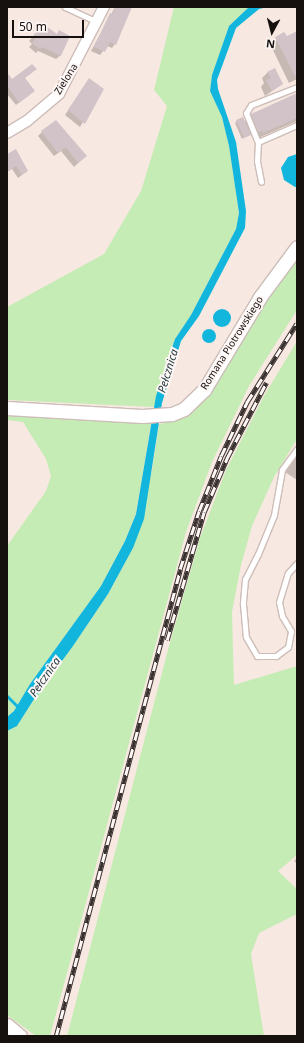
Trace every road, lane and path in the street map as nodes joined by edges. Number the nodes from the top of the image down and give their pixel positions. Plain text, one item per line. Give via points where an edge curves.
1 (66, 7) edge
2 (104, 7) edge
3 (97, 22) junction
4 (297, 87) edge
5 (297, 126) edge
6 (7, 133) edge
7 (258, 142) junction
8 (261, 182) dead end
9 (297, 247) edge
10 (7, 408) edge
11 (297, 449) edge
12 (297, 563) edge
13 (7, 1025) edge
14 (20, 1036) edge

1 - 3 lane
2 - 3 street, Zielona
3 - 6 street, Zielona via 59,94 27,121
4 - 7 lane via 251,105 246,113
5 - 7 lane
7 - 8 lane via 257,161
9 - 10 street, Romana Piotrowskiego via 260,297 204,390 184,409 172,414 142,416
11 - 12 lane via 282,470 274,515 245,579 246,637 257,656 276,656 288,647 291,631 282,616 280,602 288,573
13 - 14 street

